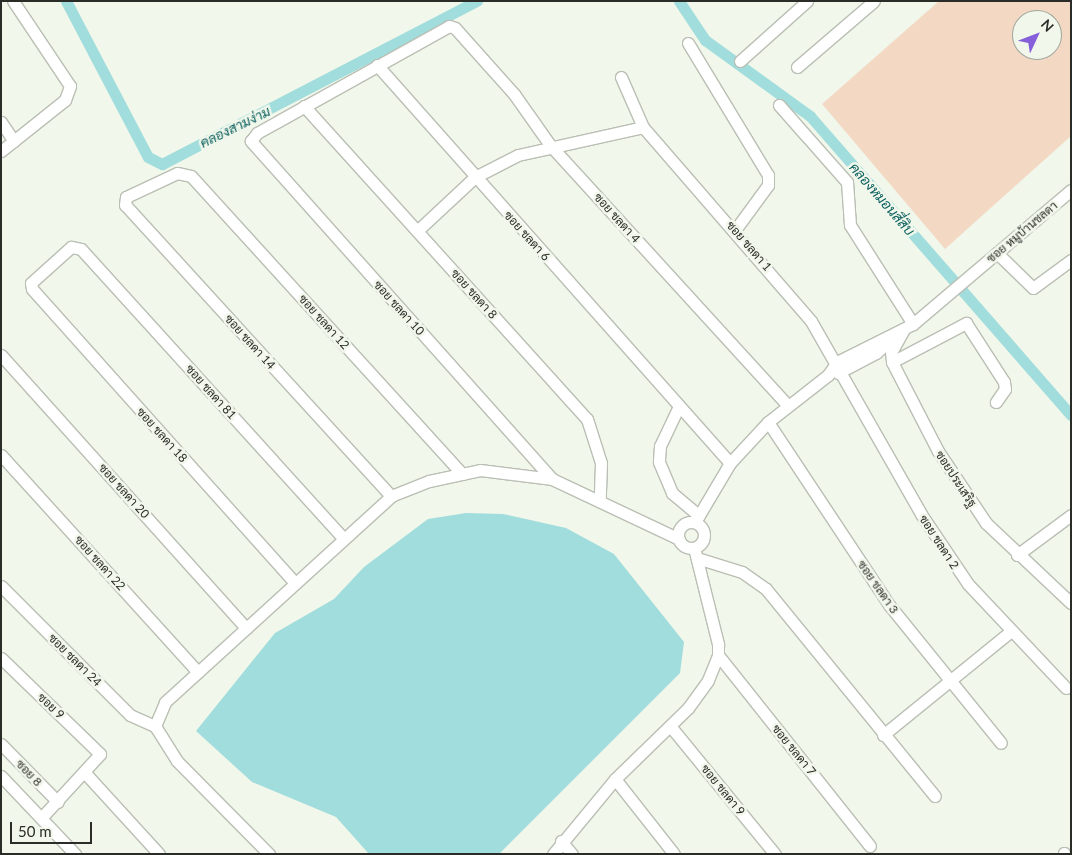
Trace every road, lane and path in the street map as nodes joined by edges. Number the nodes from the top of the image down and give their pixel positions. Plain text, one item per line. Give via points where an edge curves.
1 (13, 1) edge
2 (807, 1) edge
3 (874, 1) edge
4 (688, 43) dead end
5 (740, 61) dead end
6 (376, 65) junction
7 (796, 67) dead end
8 (621, 77) dead end
9 (779, 105) dead end
10 (304, 106) junction
11 (1, 122) edge
12 (643, 127) junction
13 (14, 140) junction
14 (550, 145) junction
15 (1, 151) edge
16 (184, 173) joint
17 (475, 177) junction
18 (1071, 190) edge
19 (735, 230) junction
20 (417, 231) junction
21 (76, 246) joint
22 (997, 254) junction
23 (1071, 260) edge
24 (904, 329) junction
25 (1, 355) edge
26 (837, 362) junction
27 (892, 362) junction
28 (844, 372) junction
29 (828, 375) junction
30 (996, 402) dead end
31 (679, 406) junction
32 (788, 406) junction
33 (768, 422) junction
34 (1, 455) edge
35 (730, 463) junction
36 (462, 474) junction
37 (552, 479) junction
38 (391, 496) junction
39 (600, 501) junction
40 (1071, 515) edge
41 (697, 519) junction
42 (344, 539) junction
43 (679, 539) junction
44 (695, 553) junction
45 (1017, 555) junction
46 (295, 583) junction
47 (1, 586) edge
48 (1071, 603) edge
49 (246, 628) junction
50 (1011, 631) junction
51 (718, 655) junction
52 (1, 658) edge
53 (198, 672) junction
54 (949, 681) junction
55 (1066, 688) dead end
56 (155, 726) junction
57 (671, 727) junction
58 (883, 735) junction
59 (1001, 743) dead end
60 (1, 744) edge
61 (86, 774) junction
62 (1, 776) edge
63 (614, 779) junction
64 (935, 796) dead end
65 (58, 802) junction
66 (42, 818) junction
67 (561, 841) junction
68 (870, 846) dead end
69 (75, 854) edge
70 (160, 854) edge
71 (269, 854) edge
72 (553, 854) edge
73 (572, 854) edge
74 (674, 854) edge
75 (775, 854) edge

1 - 13 street via 70,86 64,100
2 - 5 street
3 - 7 street
4 - 19 street via 768,175 768,185
6 - 10 street
6 - 14 street, ซอย ชลดา 4 via 452,26 514,94
6 - 17 street, ซอย ชลดา 6
8 - 12 street, ซอย ชลดา 1
9 - 24 street via 847,182 850,225
10 - 20 street, ซอย ชลดา 8
10 - 37 street, ซอย ชลดา 10 via 253,136 253,147
11 - 13 street
12 - 14 street
12 - 19 street, ซอย ชลดา 1
13 - 15 street
14 - 17 street via 518,155
14 - 32 street, ซอย ชลดา 4
16 - 36 street, ซอย ชลดา 12
16 - 38 street, ซอย ชลดา 14 via 139,189 126,197 125,205
17 - 20 street
17 - 31 street, ซอย ชลดา 6
18 - 22 street, ซอย หมูบ้านชลดา
19 - 26 street, ซอย ชลดา 1 via 811,321
20 - 39 street, ซอย ชลดา 8 via 587,419 600,463
21 - 42 street, ซอย ชลดา 81
21 - 46 street, ซอย ชลดา 18 via 30,286
22 - 23 street via 1033,288
22 - 24 street, ซอย หมูบ้านชลดา
24 - 26 street via 874,340
24 - 27 street via 891,352
24 - 28 street via 881,350
25 - 49 street, ซอย ชลดา 20
26 - 28 street, ซอย ชลดา 1
26 - 29 street
27 - 30 street via 966,323 1004,382 1006,389
27 - 45 street, ซอยประเสริฐ via 938,451 986,523
28 - 29 street
28 - 50 street, ซอย ชลดา 2 via 933,533 968,584
29 - 32 street
31 - 35 street, ซอย ชลดา 6
31 - 41 street via 660,446 659,462 672,493
32 - 33 street
33 - 35 street
33 - 54 street, ซอย ชลดา 3 via 890,606
34 - 53 street, ซอย ชลดา 22
35 - 41 street
36 - 37 street via 480,470
36 - 38 street
37 - 39 street
38 - 42 street
39 - 43 street
40 - 45 street
41 - 43 street via 684,524
41 - 44 street via 704,536
42 - 46 street
43 - 44 street
44 - 51 street
44 - 58 street via 742,572 766,588
45 - 48 street, ซอยประเสริฐ
46 - 49 street
47 - 56 street, ซอย ชลดา 24 via 130,715
49 - 53 street
50 - 54 street
50 - 55 street, ซอย ชลดา 2
51 - 57 street via 699,694
51 - 68 street, ซอย ชลดา 7
52 - 61 street, ซอย 9 via 100,754
53 - 56 street via 165,702
54 - 58 street
54 - 59 street, ซอย ชลดา 3
56 - 71 street via 177,761
57 - 63 street
57 - 75 street, ซอย ชลดา 9
58 - 64 street
60 - 65 street, ซอย 8
61 - 65 street
61 - 70 street
62 - 66 street
63 - 67 street
63 - 74 street
65 - 66 street
66 - 69 street
67 - 72 street
67 - 73 street

